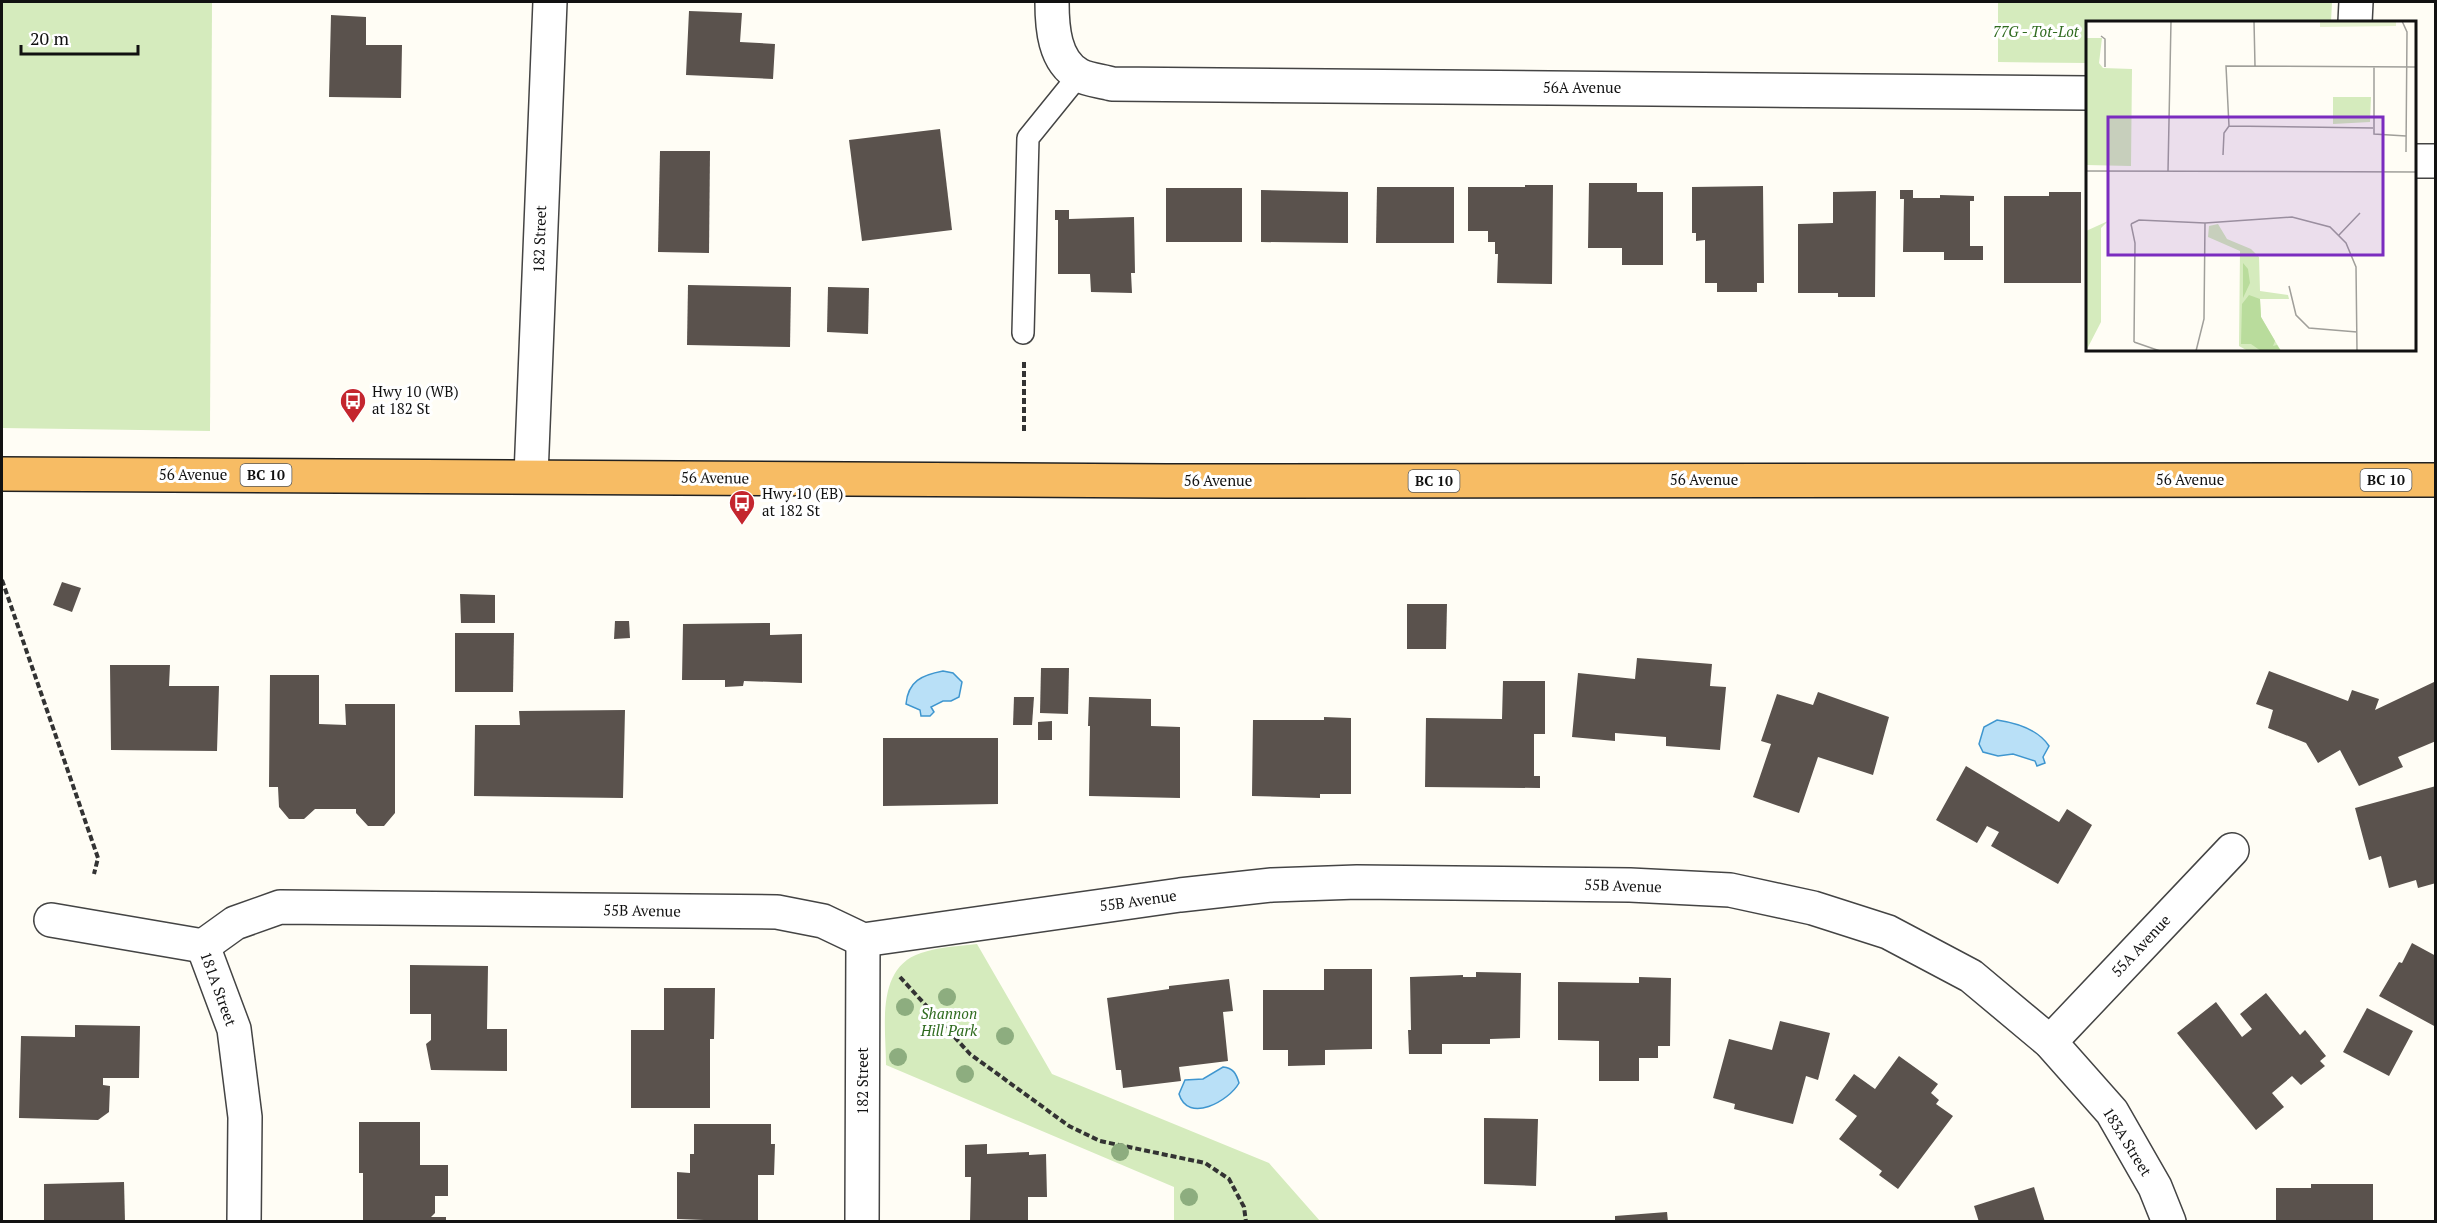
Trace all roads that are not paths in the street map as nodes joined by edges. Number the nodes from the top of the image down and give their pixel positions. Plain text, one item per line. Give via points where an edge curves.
1 (550, 2) edge
2 (1052, 2) edge
3 (2356, 2) edge
4 (2355, 21) edge
5 (1079, 75) junction
6 (2086, 93) edge
7 (2416, 161) edge
8 (2436, 161) edge
9 (1023, 333) road end
10 (2, 474) edge
11 (531, 476) junction
12 (2436, 480) edge
13 (2232, 850) dead end
14 (51, 920) dead end
15 (863, 940) junction
16 (203, 946) junction
17 (2050, 1042) junction
18 (244, 1221) edge
19 (862, 1221) edge
20 (2169, 1221) edge

1 - 11 street, 182 Street
2 - 5 street via 1052,28 1063,60
3 - 4 street
5 - 6 street, 56A Avenue via 1112,84
5 - 9 lane via 1028,138
7 - 8 street
10 - 11 highway, 56 Avenue / BC 10
11 - 12 highway, 56 Avenue / BC 10 via 1155,481
13 - 17 street, 55A Avenue
14 - 16 street, 181A Street
15 - 16 street, 55B Avenue via 823,921 777,912 280,907 235,923
15 - 17 street, 55B Avenue via 1272,885 1392,882 1730,890 1813,908 1888,932 1971,976
15 - 19 street, 182 Street
16 - 18 street, 181A Street via 234,1029 245,1117
17 - 20 street, 183A Street via 2112,1112 2155,1187

